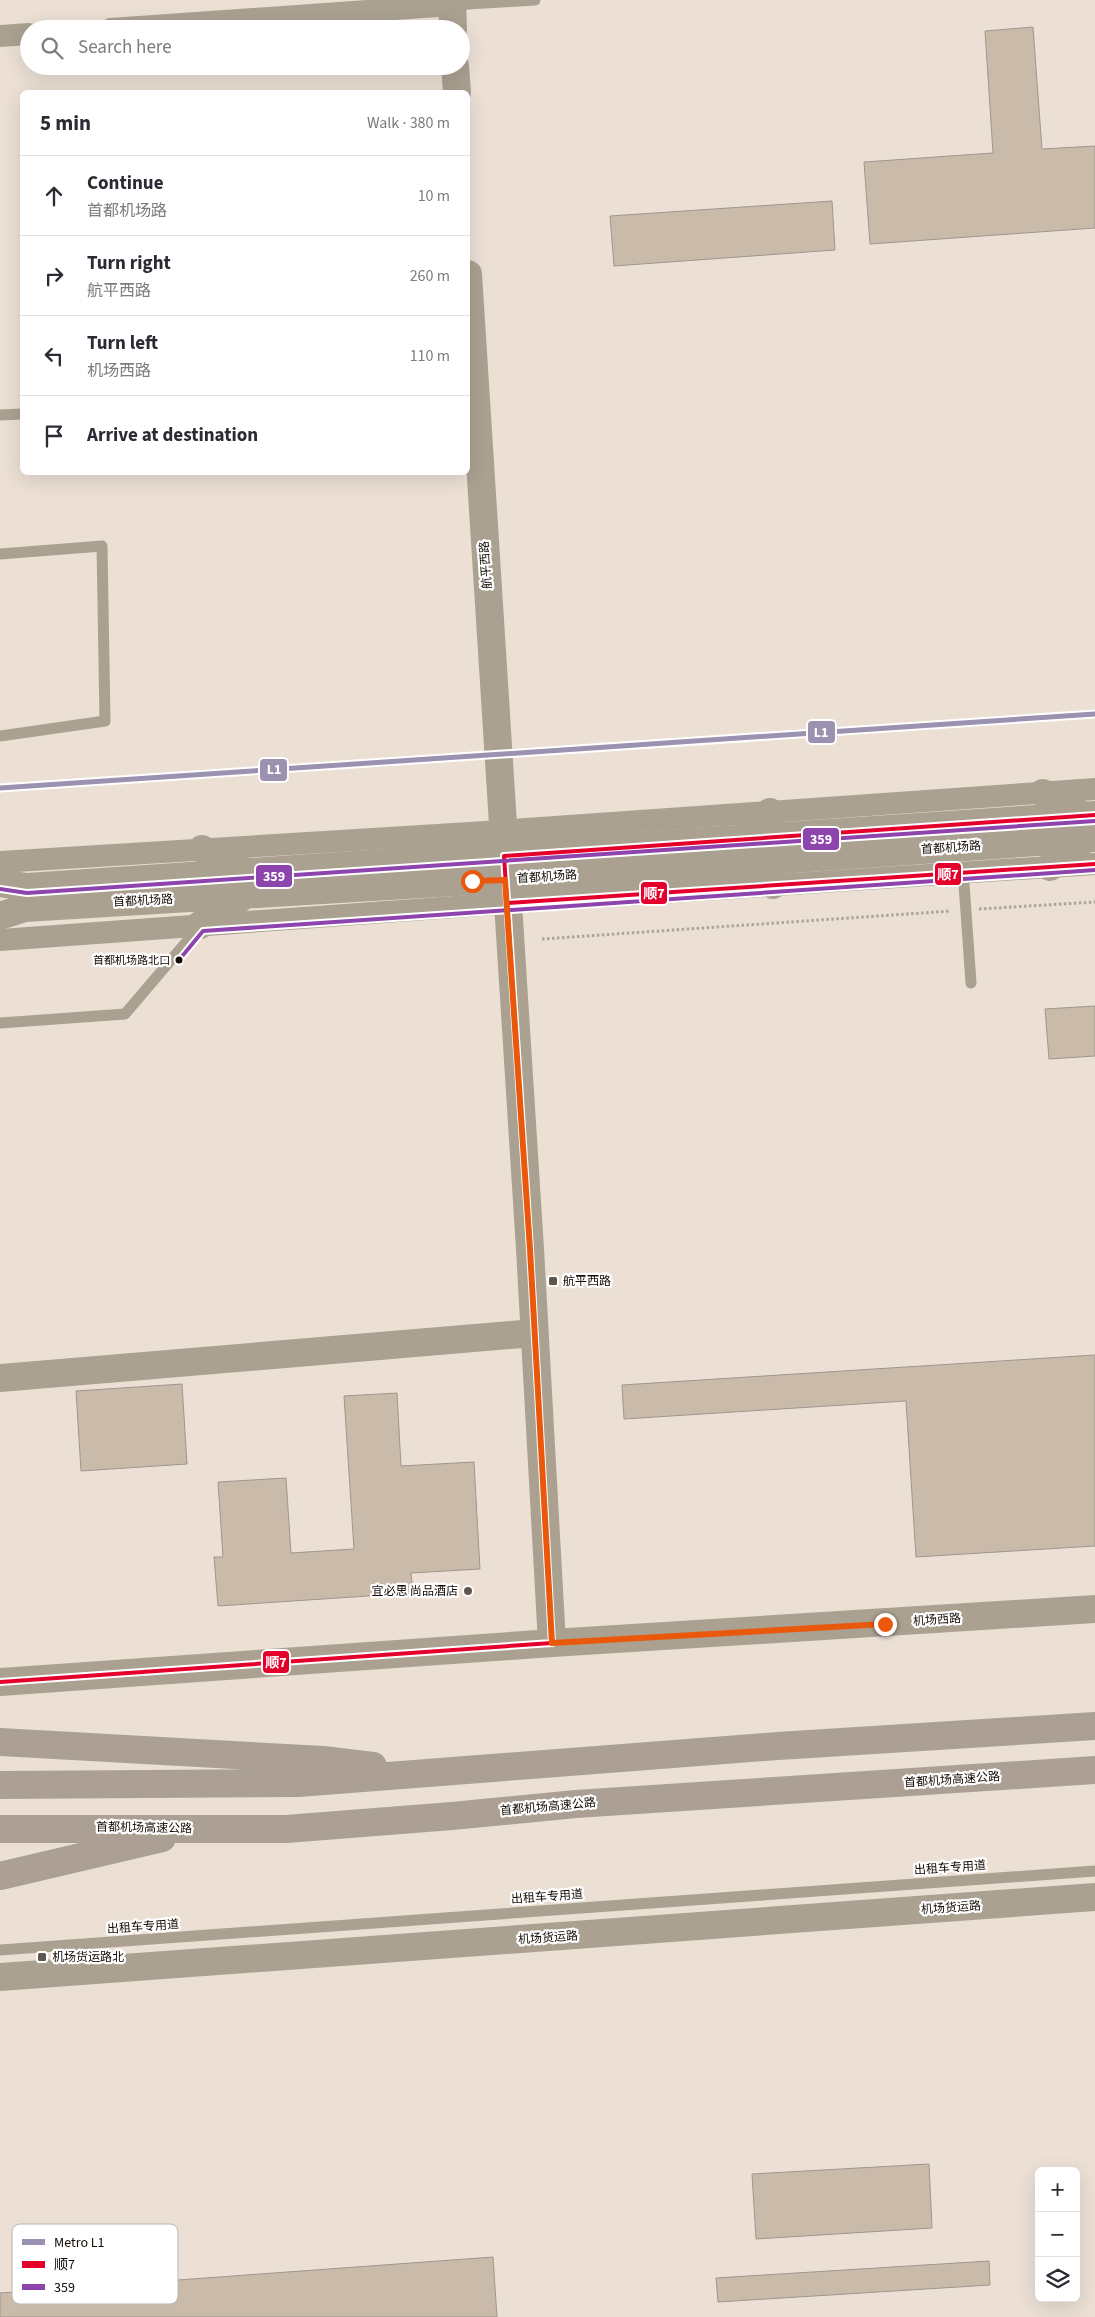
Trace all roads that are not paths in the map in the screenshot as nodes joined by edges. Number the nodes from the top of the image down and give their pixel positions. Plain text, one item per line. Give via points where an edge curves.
1 (535, 0) edge
2 (452, 11) edge
3 (282, 20) edge
4 (20, 35) edge
5 (0, 36) edge
6 (456, 75) edge
7 (457, 90) edge
8 (470, 355) edge
9 (471, 396) edge
10 (20, 414) edge
11 (0, 415) edge
12 (0, 554) edge
13 (0, 736) edge
14 (1095, 789) edge
15 (1043, 793) junction
16 (770, 812) junction
17 (1090, 827) edge
18 (962, 848) junction
19 (202, 849) junction
20 (742, 851) junction
21 (0, 862) edge
22 (1095, 864) edge
23 (505, 867) junction
24 (1050, 867) junction
25 (0, 883) edge
26 (244, 884) junction
27 (773, 885) junction
28 (0, 916) edge
29 (200, 925) junction
30 (0, 940) edge
31 (971, 983) dead end
32 (0, 1023) edge
33 (534, 1333) junction
34 (0, 1378) edge
35 (1095, 1609) edge
36 (552, 1643) junction
37 (0, 1682) edge
38 (1095, 1726) edge
39 (0, 1742) edge
40 (1095, 1770) edge
41 (444, 1771) junction
42 (0, 1785) edge
43 (0, 1829) edge
44 (198, 1829) junction
45 (1095, 1871) edge
46 (0, 1876) edge
47 (1095, 1897) edge
48 (0, 1950) edge
49 (0, 1977) edge

1 - 2 lane
2 - 3 street
4 - 5 street
6 - 7 street
8 - 9 street, 航平西路
9 - 23 street, 航平西路
10 - 11 lane
12 - 13 lane via 102,546 105,721
14 - 15 street, 首都机场路
15 - 16 street, 首都机场路
15 - 17 street
16 - 20 street
16 - 23 street, 首都机场路
17 - 18 street, 首都机场路
17 - 24 street
18 - 20 street, 首都机场路
18 - 24 street, 首都机场路
18 - 27 street, 首都机场路
18 - 31 lane
19 - 21 street, 首都机场路
19 - 23 street, 首都机场路
19 - 26 street
20 - 23 street, 首都机场路
20 - 27 street
22 - 24 street, 首都机场路
23 - 26 street, 首都机场路
23 - 27 street, 首都机场路
23 - 29 street, 首都机场路
23 - 33 street, 航平西路
25 - 26 street, 首都机场路 via 27,887
26 - 28 street, 首都机场路 via 25,908
26 - 29 street
29 - 30 street, 首都机场路
29 - 32 lane via 125,1014
33 - 34 street
33 - 36 street, 航平西路
35 - 36 street, 机场西路
36 - 37 street, 机场西路
38 - 41 highway
39 - 41 highway via 322,1760
40 - 44 highway, 首都机场高速公路 via 576,1804 319,1827
41 - 42 highway via 298,1783
43 - 44 highway, 首都机场高速公路
44 - 46 highway
45 - 48 lane, 出租车专用道
47 - 49 street, 机场货运路

